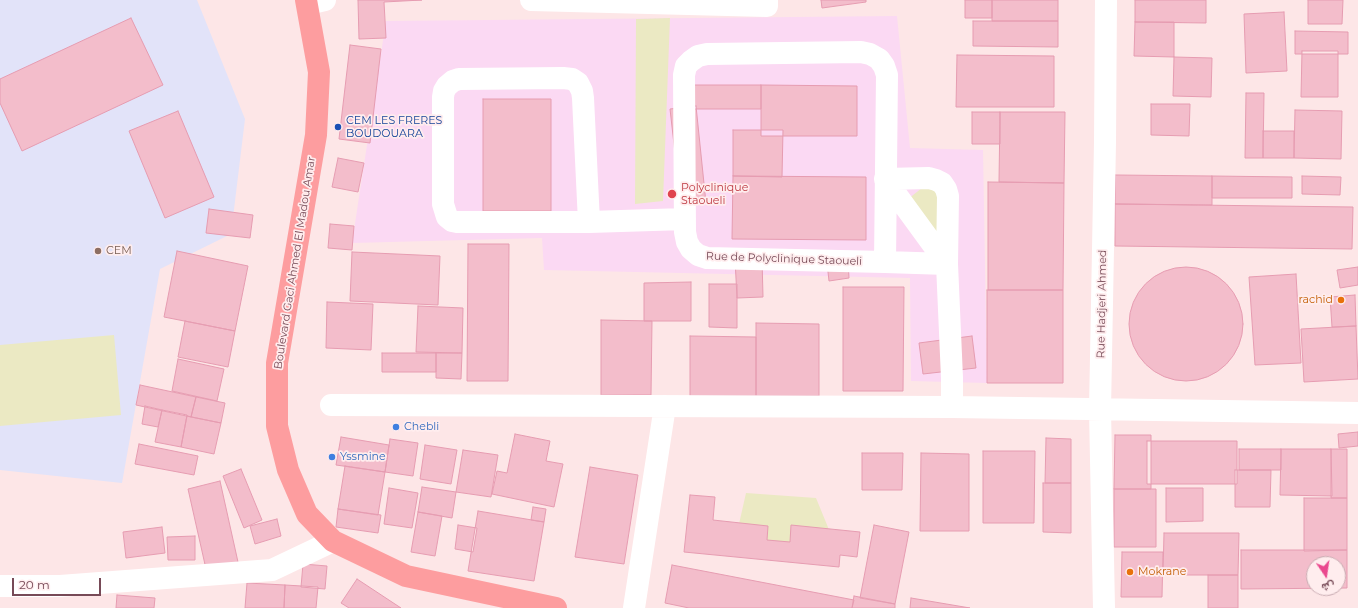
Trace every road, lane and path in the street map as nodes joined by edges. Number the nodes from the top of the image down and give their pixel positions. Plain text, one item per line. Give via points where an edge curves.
1 (531, 0) edge
2 (767, 0) edge
3 (1106, 0) edge
4 (313, 1) edge
5 (885, 179) junction
6 (685, 219) junction
7 (589, 222) junction
8 (886, 262) junction
9 (947, 264) junction
10 (331, 405) dead end
11 (665, 406) junction
12 (952, 407) junction
13 (1100, 410) junction
14 (1358, 413) edge
15 (333, 541) junction
16 (0, 586) edge
17 (556, 608) edge
18 (634, 608) edge
19 (1104, 608) edge

1 - 2 street via 767,6
3 - 13 street, Rue Hadjeri Ahmed
4 - 15 main road, Boulevard Gaci Ahmed El Madou Amar via 320,72 316,135 277,363 277,426 288,470 307,514
5 - 6 street, Rue de Polyclinique Staoueli via 887,75 879,59 861,52 707,54 691,61 686,66 684,75
5 - 8 street, Rue de Polyclinique Staoueli
5 - 9 street
5 - 9 street via 928,178 942,183 948,196
6 - 7 street
6 - 8 street, Rue de Polyclinique Staoueli via 687,242 698,255 707,258
7 - 7 street via 583,98 578,83 563,78 459,79 447,86 443,97 443,204 447,217 457,222
8 - 9 street, Rue de Polyclinique Staoueli
9 - 12 street
10 - 11 street
11 - 12 street
11 - 18 street
12 - 13 street
13 - 14 street
13 - 19 street, Rue Hadjeri Ahmed
15 - 16 street via 272,570 60,586
15 - 17 main road, Boulevard Gaci Ahmed El Madou Amar via 406,576

